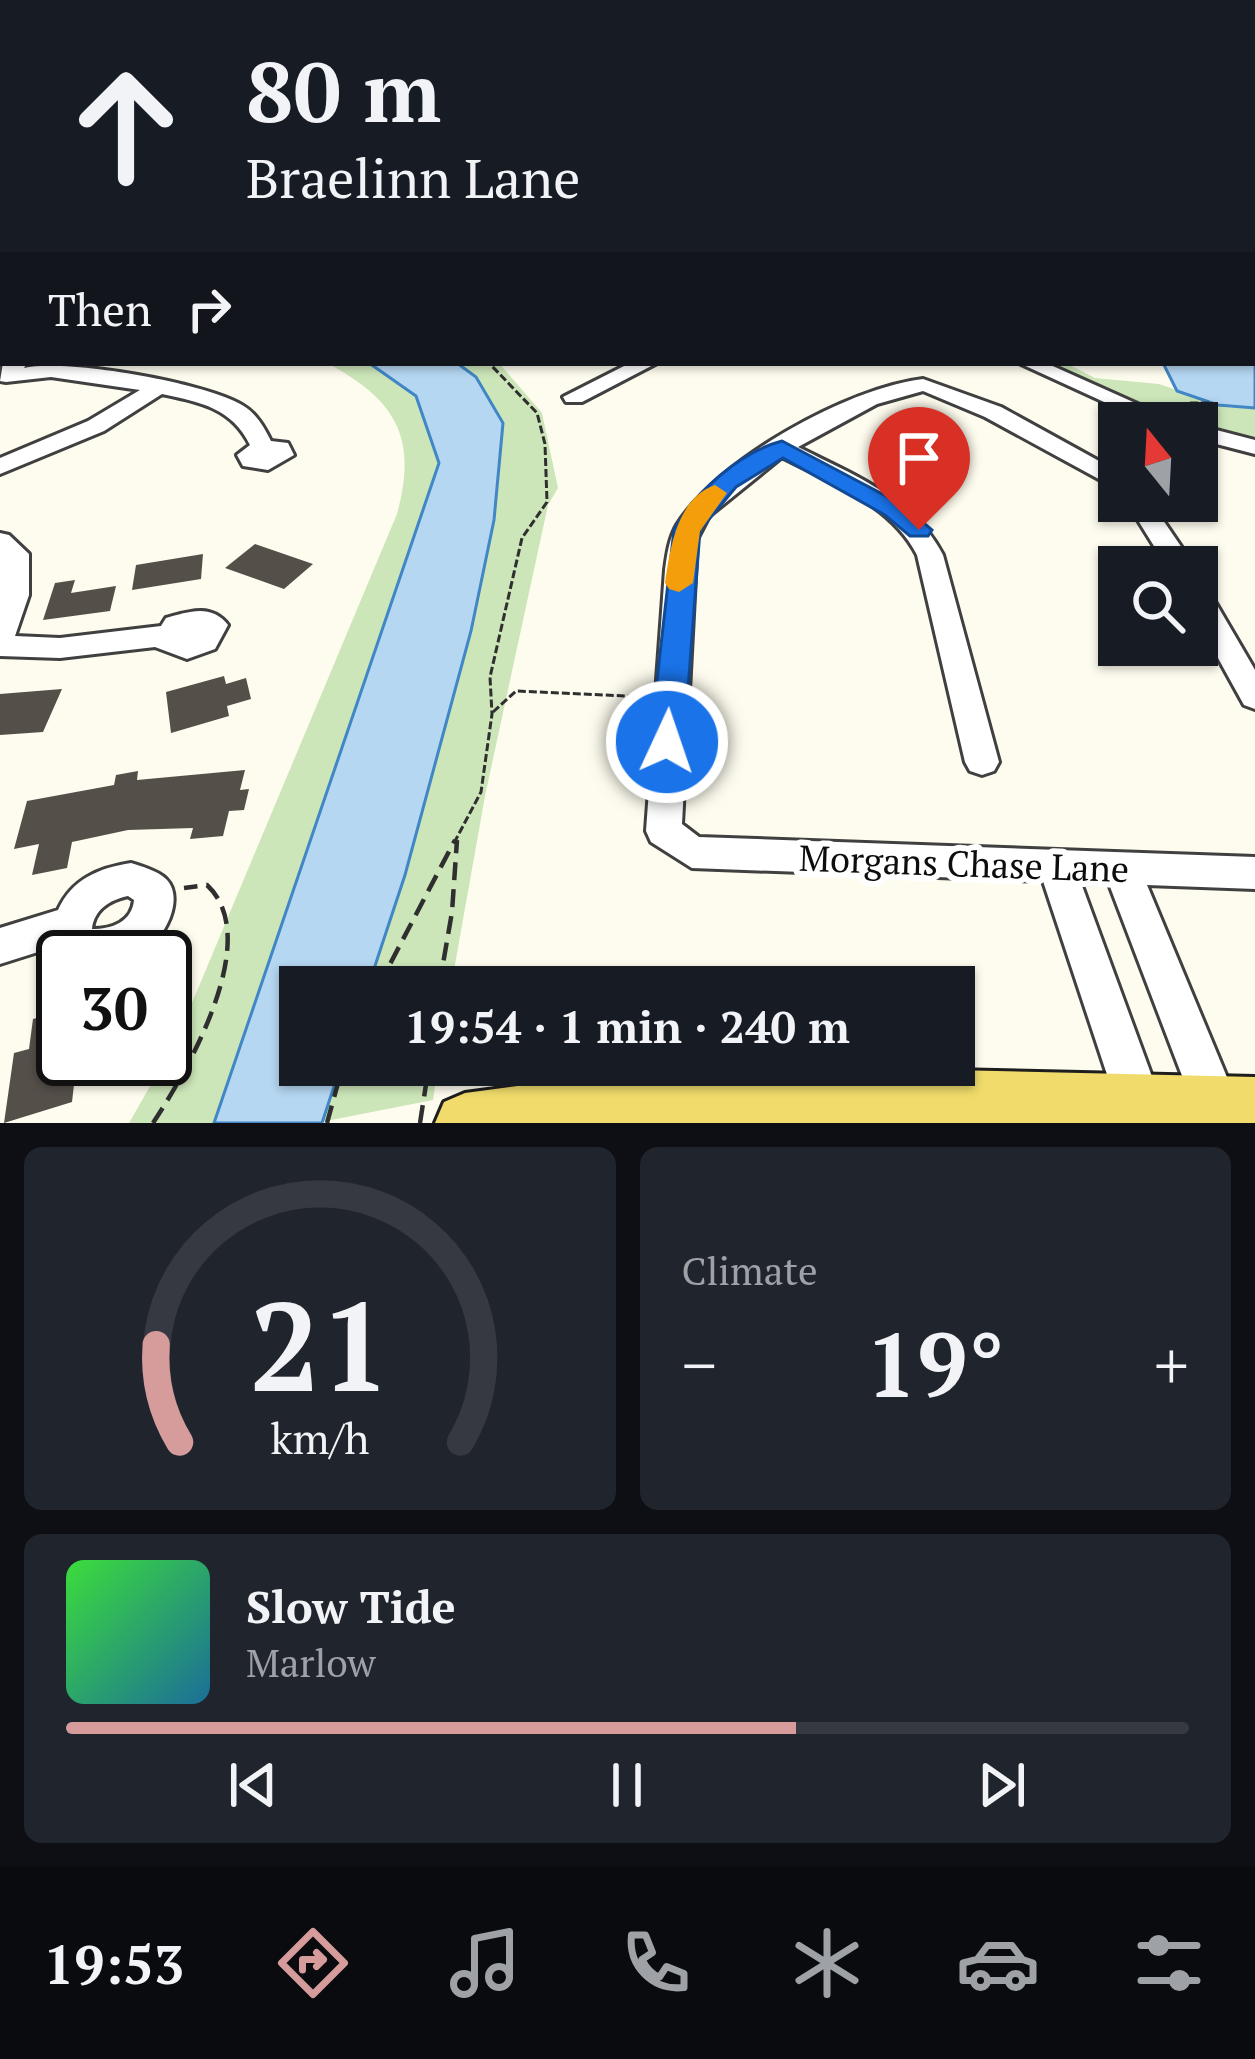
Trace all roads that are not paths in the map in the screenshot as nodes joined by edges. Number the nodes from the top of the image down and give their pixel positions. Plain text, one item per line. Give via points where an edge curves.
1 (30, 366) edge
2 (641, 366) edge
3 (1036, 366) edge
4 (161, 386) junction
5 (574, 397) dead end
6 (1120, 402) edge
7 (1218, 430) edge
8 (263, 447) dead end
9 (1255, 447) edge
10 (782, 448) junction
11 (0, 466) edge
12 (1098, 470) edge
13 (0, 541) edge
14 (1218, 633) edge
15 (0, 636) edge
16 (166, 636) dead end
17 (0, 646) edge
18 (1255, 697) edge
19 (982, 762) dead end
20 (1058, 867) junction
21 (1122, 869) junction
22 (1255, 873) edge
23 (154, 899) road end
24 (0, 946) edge
25 (1231, 1112) edge
26 (1143, 1114) edge
27 (465, 1123) edge

1 - 4 street
2 - 5 street
3 - 6 street
4 - 8 street via 237,410
4 - 11 street via 96,426
7 - 9 street
10 - 12 street via 910,386 941,390
10 - 19 street via 919,530
10 - 20 street, Morgans Chase Lane via 727,482 687,530 668,698 664,831 692,852
13 - 15 street via 16,554 16,595
14 - 18 street
16 - 17 street
20 - 21 street, Morgans Chase Lane
20 - 26 street
21 - 22 street, Morgans Chase Lane
21 - 25 street
23 - 24 street via 144,883 116,881 86,898 71,924
25 - 26 main road
26 - 27 main road via 776,1096 591,1106

